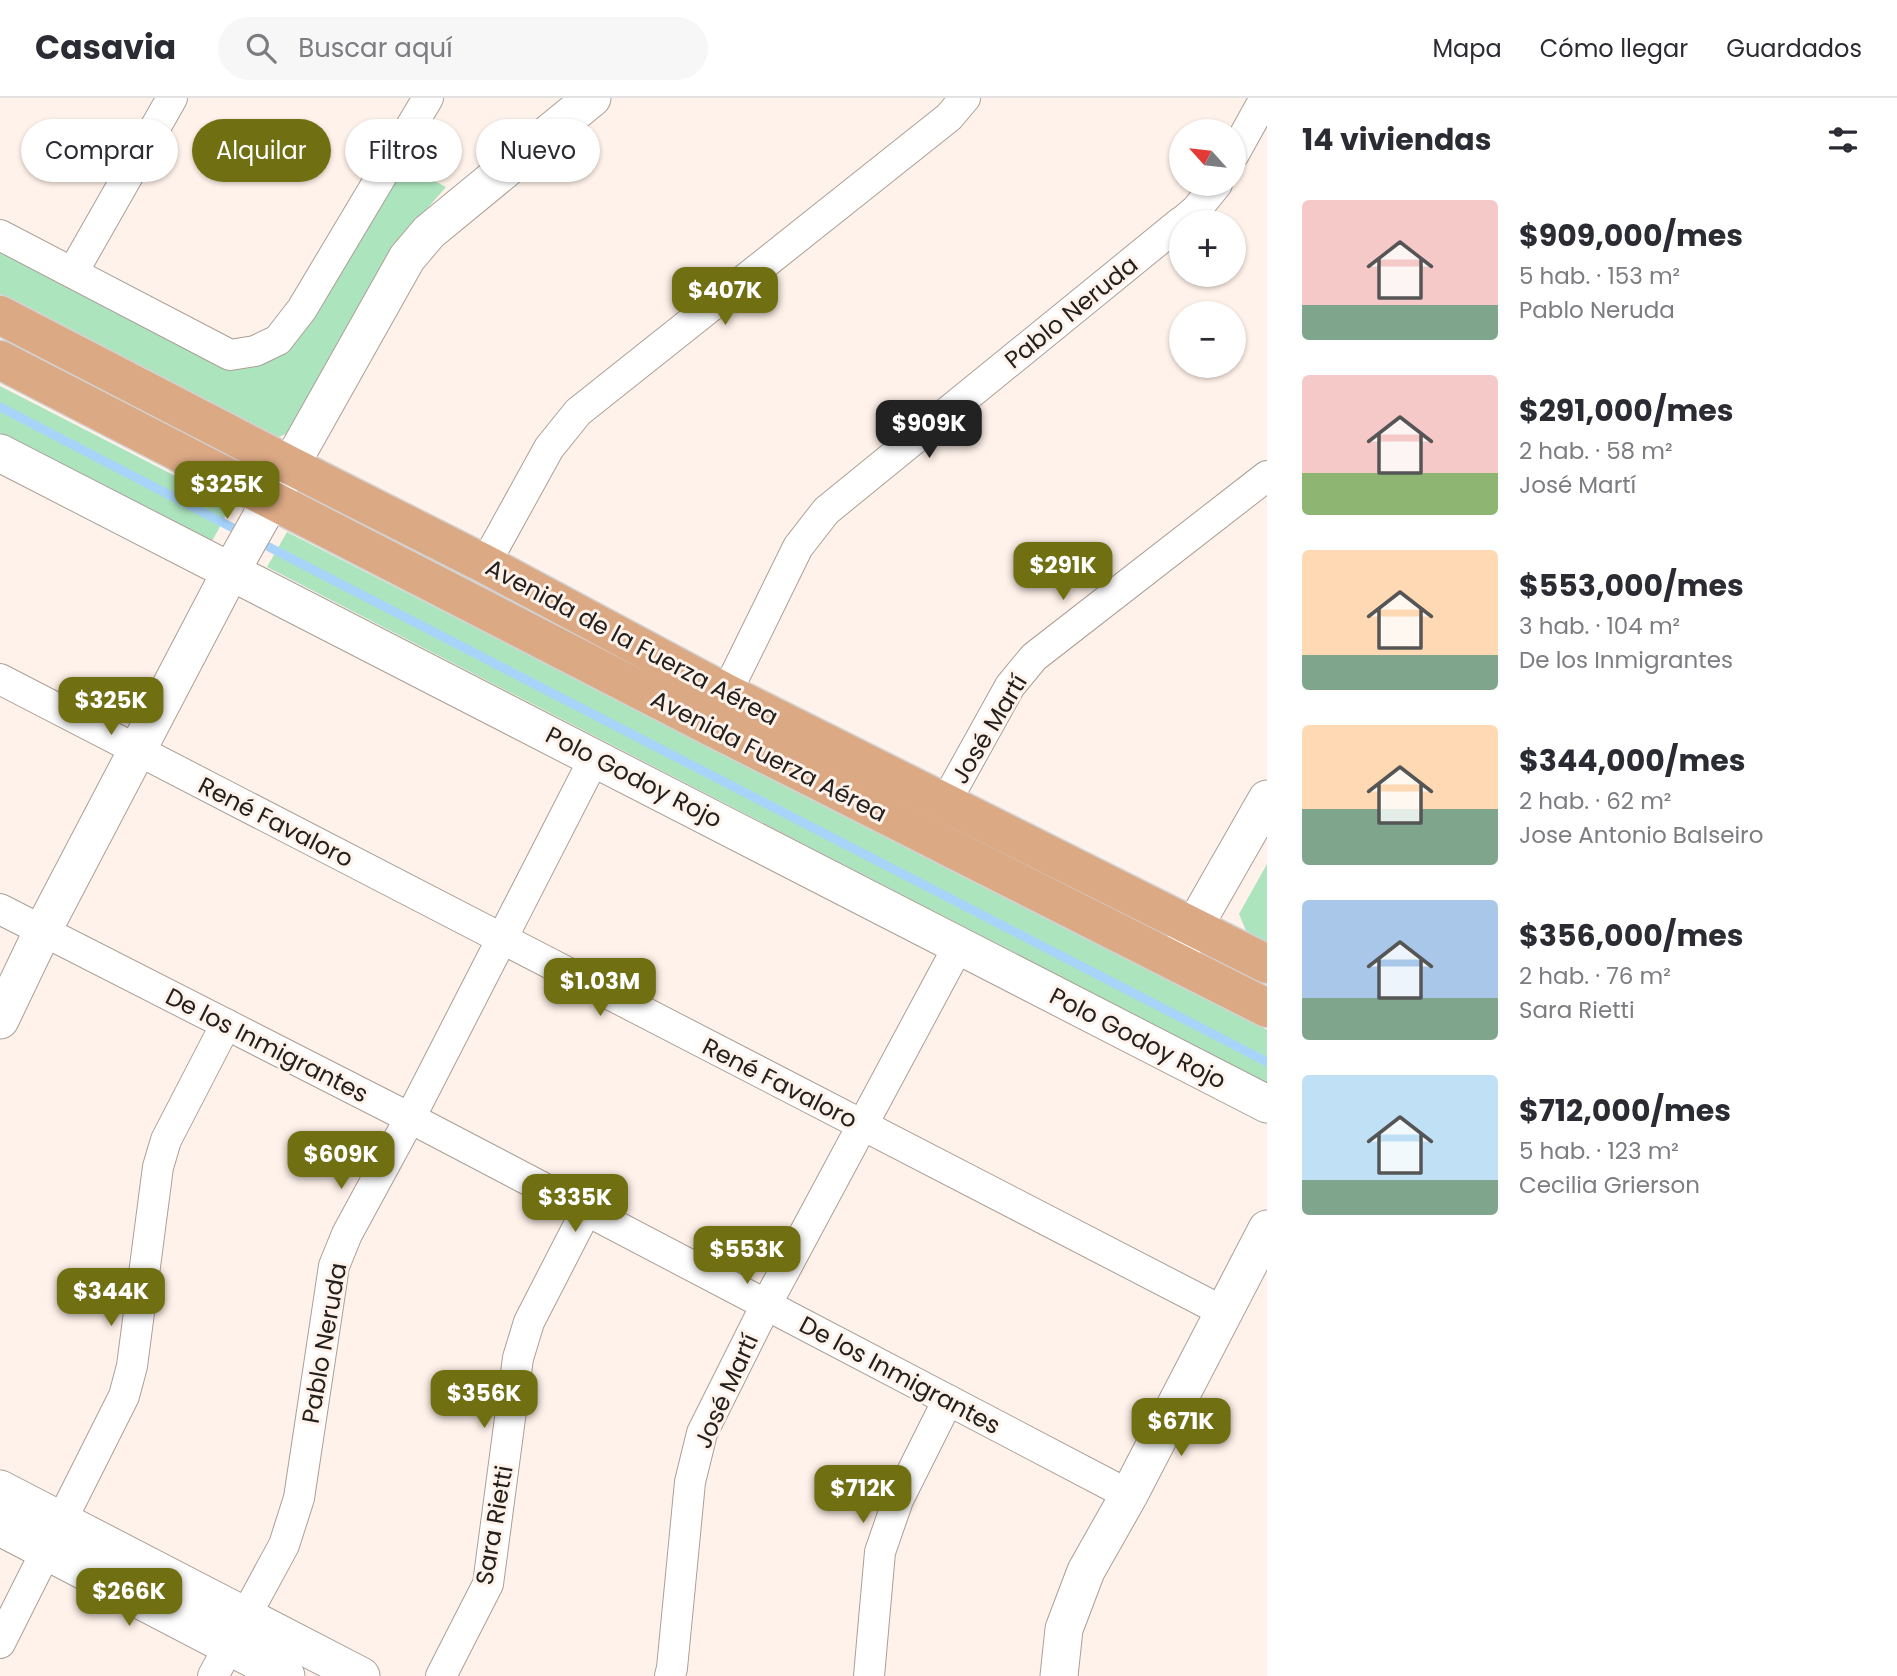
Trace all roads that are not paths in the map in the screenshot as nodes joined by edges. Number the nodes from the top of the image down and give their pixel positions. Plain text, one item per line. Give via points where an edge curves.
1 (172, 98) edge
2 (428, 98) edge
3 (592, 98) edge
4 (965, 98) edge
5 (1265, 98) edge
6 (1246, 132) edge
7 (1208, 196) edge
8 (1197, 210) edge
9 (1169, 232) edge
10 (0, 235) edge
11 (73, 272) junction
12 (0, 315) edge
13 (0, 360) edge
14 (0, 453) edge
15 (291, 466) junction
16 (1267, 475) edge
17 (273, 499) junction
18 (485, 564) junction
19 (231, 571) junction
20 (0, 679) edge
21 (726, 693) junction
22 (710, 726) junction
23 (137, 750) junction
24 (595, 757) junction
25 (1267, 799) edge
26 (945, 803) junction
27 (0, 909) edge
28 (1193, 926) junction
29 (43, 930) junction
30 (502, 939) junction
31 (959, 946) junction
32 (1175, 961) junction
33 (1267, 964) edge
34 (1267, 1008) edge
35 (0, 1020) edge
36 (226, 1024) junction
37 (1267, 1104) edge
38 (410, 1118) junction
39 (862, 1125) junction
40 (586, 1211) junction
41 (1267, 1229) edge
42 (766, 1305) junction
43 (1224, 1312) junction
44 (948, 1400) junction
45 (0, 1489) edge
46 (1129, 1495) junction
47 (0, 1527) edge
48 (54, 1536) junction
49 (0, 1643) edge
50 (228, 1647) edge
51 (286, 1676) edge
52 (360, 1676) edge
53 (441, 1676) edge
54 (670, 1676) edge
55 (869, 1676) edge
56 (1059, 1676) edge

1 - 11 street
2 - 11 street via 302,309 278,340 255,351 230,355
3 - 15 street via 429,232 407,258
4 - 18 street via 949,117 578,412 549,448
5 - 6 street
7 - 8 street, Pablo Neruda
9 - 21 street, Pablo Neruda via 826,511 798,547
10 - 11 street
12 - 15 main road, Avenida de la Fuerza Aérea
13 - 17 main road
14 - 19 street, Polo Godoy Rojo
15 - 17 street
15 - 18 main road, Avenida de la Fuerza Aérea
16 - 26 street, José Martí via 1034,657 1010,685
17 - 19 street
17 - 22 main road, Avenida Fuerza Aérea
18 - 21 main road, Avenida de la Fuerza Aérea
19 - 23 street
19 - 24 street, Polo Godoy Rojo
20 - 23 street, René Favaloro
21 - 22 street, Pablo Neruda
21 - 26 main road, Avenida de la Fuerza Aérea
22 - 32 main road, Avenida Fuerza Aérea
23 - 29 street
23 - 30 street, René Favaloro
24 - 30 street, Pablo Neruda
24 - 31 street, Polo Godoy Rojo
25 - 28 street
26 - 28 main road, Avenida de la Fuerza Aérea
27 - 29 street, De los Inmigrantes
28 - 32 street
28 - 33 main road, Avenida de la Fuerza Aérea
29 - 35 street
29 - 36 street, De los Inmigrantes
30 - 38 street, Pablo Neruda
30 - 39 street, René Favaloro
31 - 37 street, Polo Godoy Rojo
31 - 39 street, José Martí
32 - 34 main road, Avenida Fuerza Aérea
36 - 38 street, De los Inmigrantes
36 - 48 street via 166,1140 158,1167 132,1366 124,1396
38 - 40 street, De los Inmigrantes
38 - 50 street, Pablo Neruda via 334,1266 299,1499 284,1545
39 - 42 street, José Martí
39 - 43 street, René Favaloro
40 - 42 street, De los Inmigrantes
40 - 53 street, Sara Rietti via 529,1322 519,1359 488,1584
41 - 43 street
42 - 44 street, De los Inmigrantes
42 - 54 street, José Martí via 702,1433 690,1482
43 - 46 street
44 - 46 street, De los Inmigrantes
44 - 55 street via 898,1500 880,1552
45 - 48 street
46 - 56 street via 1086,1572 1064,1629
47 - 48 street
48 - 49 street
48 - 50 street
50 - 51 street
50 - 52 street

